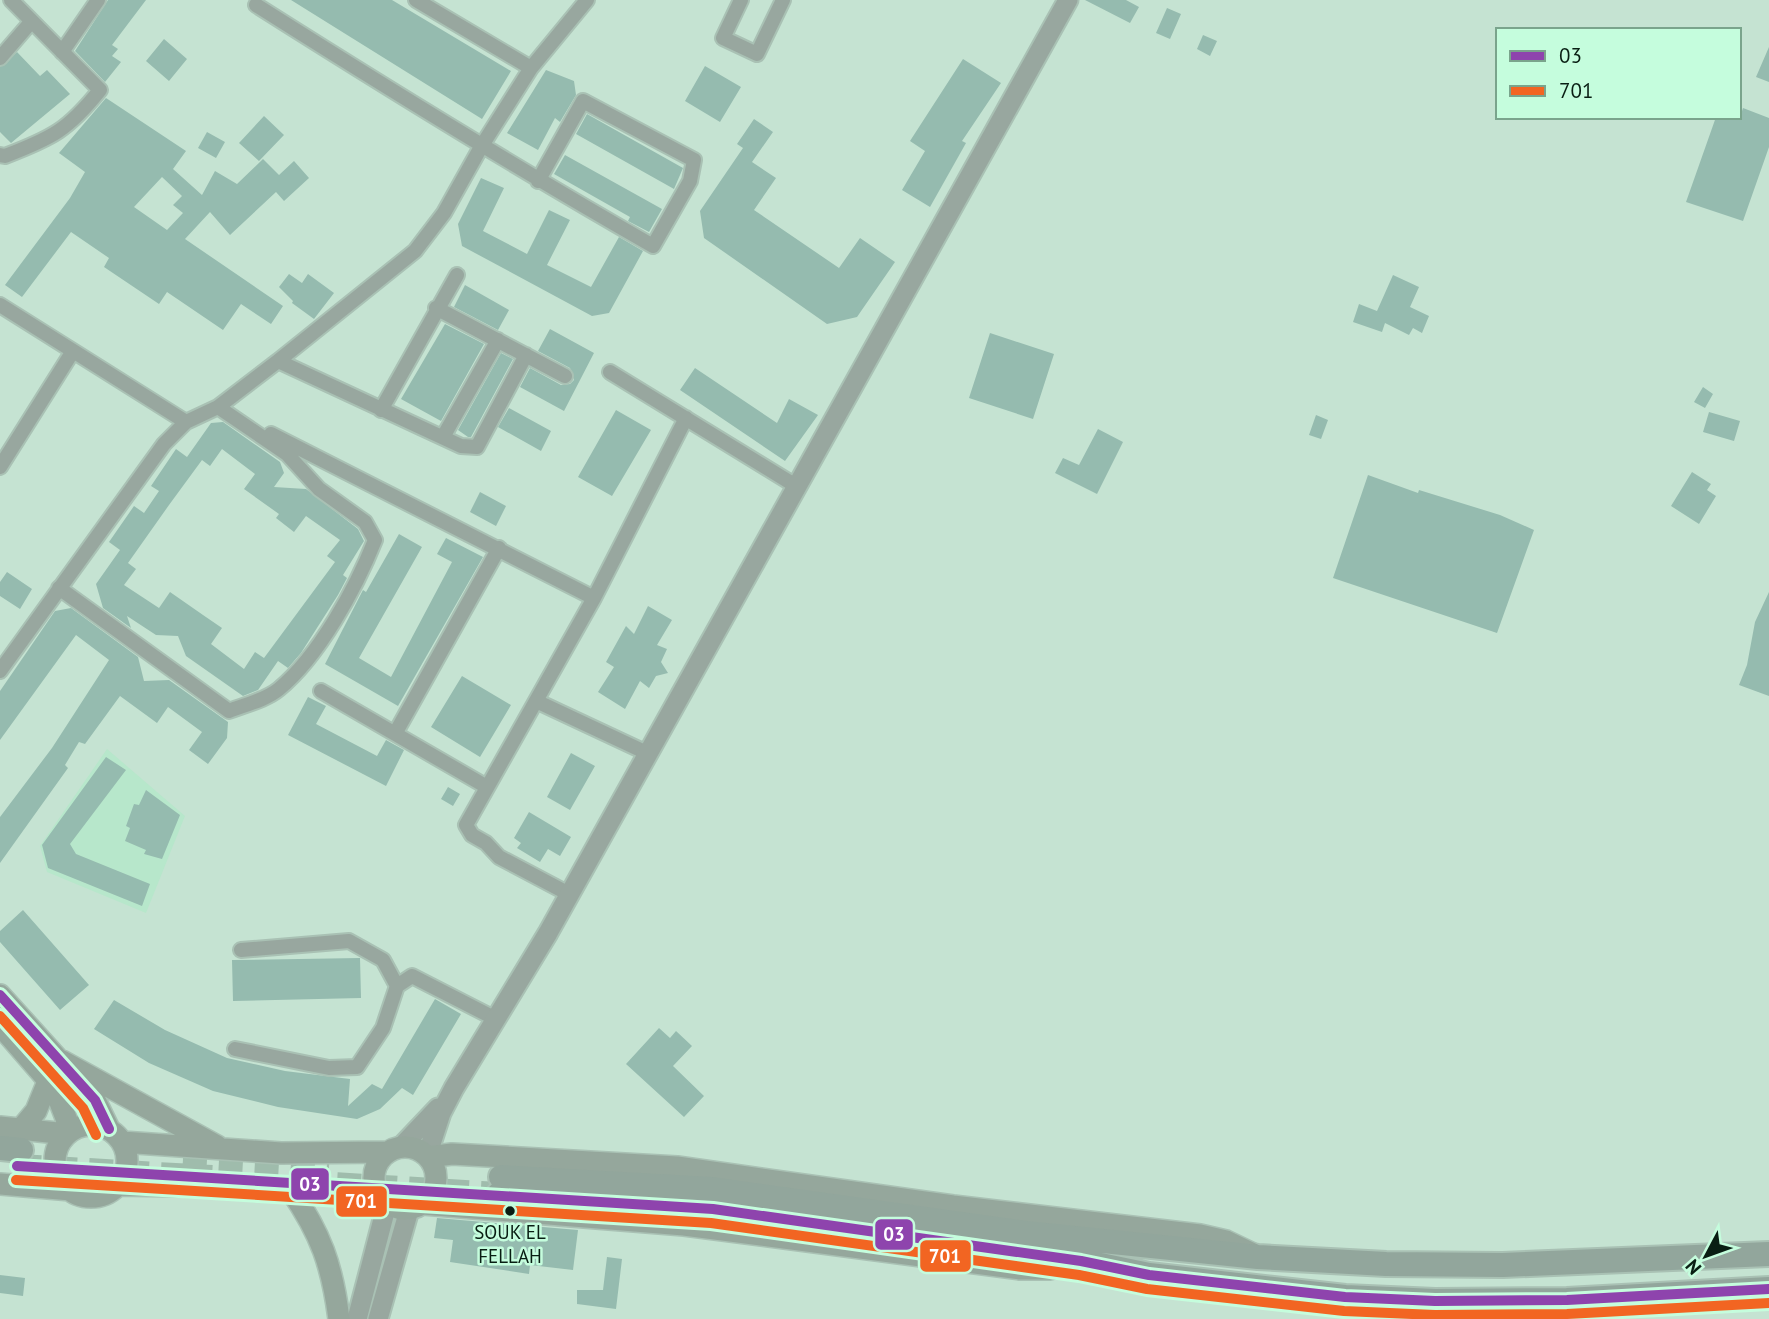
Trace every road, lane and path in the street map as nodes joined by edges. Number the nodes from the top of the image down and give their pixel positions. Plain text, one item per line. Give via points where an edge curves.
1 (11, 0) edge
2 (98, 0) edge
3 (416, 0) edge
4 (741, 0) edge
5 (783, 0) edge
6 (1068, 0) edge
7 (582, 2) edge
8 (256, 5) dead end
9 (31, 22) junction
10 (62, 52) junction
11 (0, 58) edge
12 (531, 68) junction
13 (481, 147) junction
14 (0, 155) edge
15 (538, 181) junction
16 (457, 275) dead end
17 (0, 305) edge
18 (436, 308) junction
19 (498, 340) junction
20 (73, 351) junction
21 (526, 355) junction
22 (278, 361) junction
23 (610, 372) dead end
24 (565, 376) dead end
25 (218, 407) junction
26 (381, 410) junction
27 (686, 418) junction
28 (186, 422) junction
29 (443, 437) junction
30 (0, 467) edge
31 (796, 485) junction
32 (499, 548) junction
33 (59, 588) junction
34 (594, 598) junction
35 (0, 671) edge
36 (321, 691) dead end
37 (536, 701) junction
38 (396, 733) junction
39 (647, 753) junction
40 (488, 787) junction
41 (569, 894) junction
42 (241, 950) dead end
43 (397, 986) junction
44 (0, 995) edge
45 (494, 1018) junction
46 (0, 1025) edge
47 (235, 1049) dead end
48 (62, 1061) junction
49 (48, 1079) junction
50 (454, 1088) junction
51 (69, 1132) junction
52 (116, 1136) junction
53 (394, 1150) junction
54 (228, 1151) junction
55 (8, 1153) edge
56 (427, 1156) junction
57 (117, 1185) junction
58 (290, 1189) junction
59 (71, 1191) junction
60 (384, 1202) junction
61 (416, 1207) junction
62 (1769, 1254) edge
63 (1258, 1257) junction
64 (1081, 1261) junction
65 (1769, 1289) edge
66 (339, 1319) edge
67 (357, 1319) edge
68 (378, 1319) edge

1 - 9 street
2 - 10 street
3 - 12 street
4 - 5 street via 723,38 757,54
6 - 31 street
7 - 12 street
8 - 13 street
9 - 10 street
9 - 11 street
10 - 14 street via 100,90 76,120 50,139
12 - 13 street
13 - 15 street
13 - 22 street via 444,213 415,251
15 - 15 street via 653,246 690,181 694,160 583,101
16 - 18 street
17 - 20 street
18 - 19 street
18 - 26 street
19 - 21 street
19 - 29 street
20 - 28 street
20 - 30 street
21 - 24 street
21 - 29 street via 477,447 461,446
22 - 25 street
22 - 26 street
23 - 27 street
25 - 28 street
25 - 32 street
25 - 33 street via 287,454 319,489 365,522 375,540 362,575 320,642 278,691 229,711
26 - 29 street
27 - 31 street
27 - 34 street
28 - 33 street via 146,467
31 - 39 street
32 - 34 street
32 - 38 street
33 - 35 street
34 - 37 street
36 - 38 street
37 - 39 street
37 - 40 street
38 - 40 street
39 - 41 street
40 - 41 street via 466,825 472,835 499,857
41 - 45 street
42 - 43 street via 349,941 383,960
43 - 45 street via 412,976
43 - 47 street via 383,1028 357,1067 329,1068
44 - 48 main road
45 - 50 street
46 - 49 main road
48 - 52 main road via 101,1107
48 - 54 main road
49 - 51 main road via 59,1096
49 - 55 main road via 41,1101
50 - 53 street via 425,1124
50 - 56 street
51 - 52 main road via 86,1125
51 - 55 main road
51 - 59 main road via 55,1158 59,1176
52 - 54 main road
52 - 57 main road via 126,1169
53 - 54 main road
53 - 56 main road via 419,1150
53 - 60 main road via 377,1164 373,1178
55 - 59 main road
56 - 61 main road via 436,1178 433,1193
56 - 63 main road via 465,1154 677,1167 964,1208 1200,1235 1237,1245
57 - 58 main road
57 - 59 main road via 90,1197
58 - 60 main road
58 - 66 main road via 325,1249
60 - 61 main road
60 - 67 street
61 - 64 main road via 684,1225 1020,1269 1049,1269
61 - 68 street
62 - 63 highway via 1503,1265
63 - 64 highway via 1026,1233 711,1189 500,1185 713,1209
64 - 65 highway via 1248,1289 1409,1300 1567,1300

